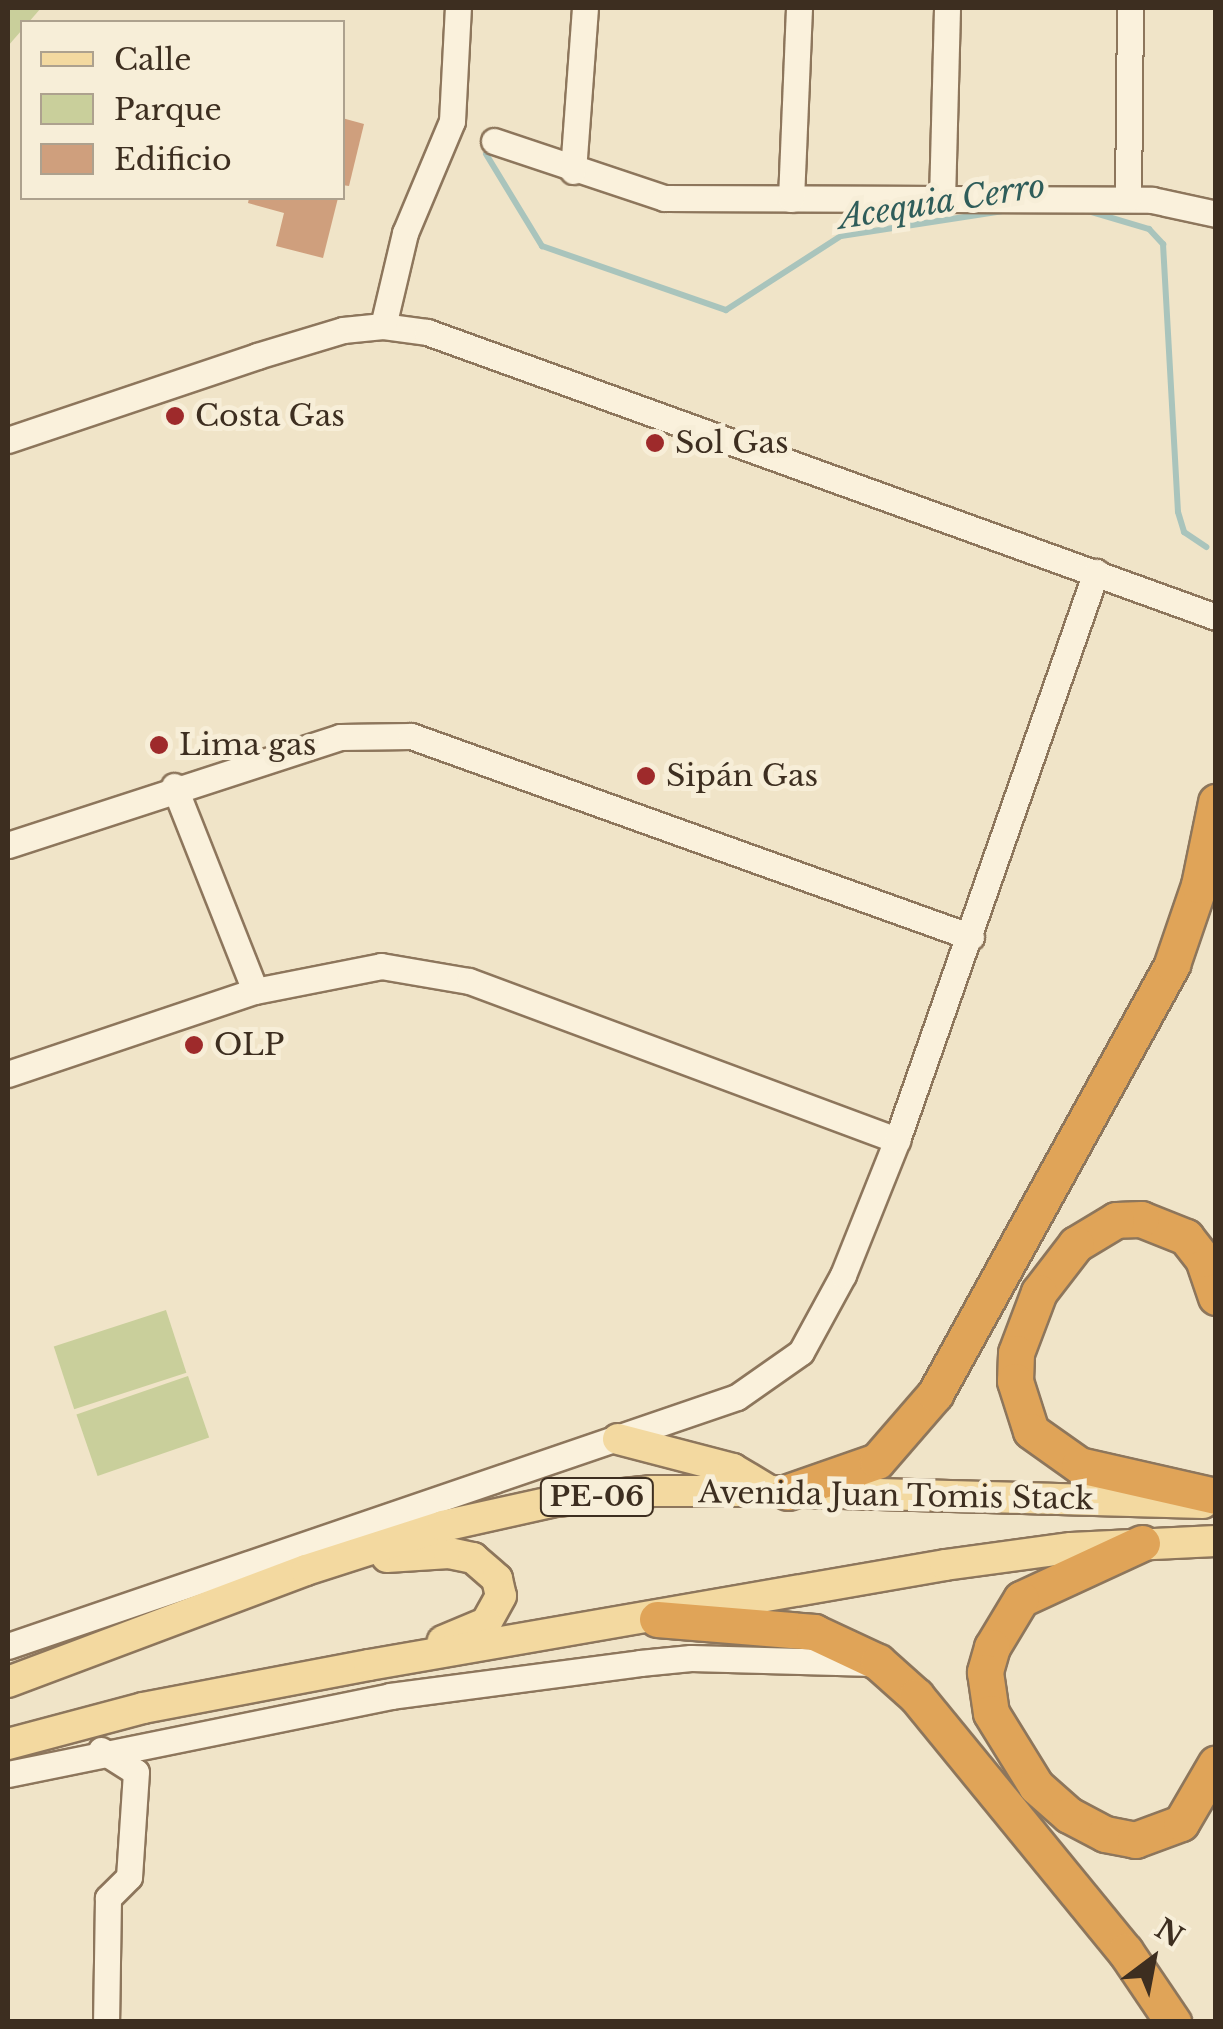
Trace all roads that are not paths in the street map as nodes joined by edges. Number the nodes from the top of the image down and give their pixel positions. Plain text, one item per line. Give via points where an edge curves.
1 (458, 8) edge
2 (586, 8) edge
3 (799, 8) edge
4 (947, 8) edge
5 (1130, 8) edge
6 (494, 142) dead end
7 (573, 172) junction
8 (791, 199) junction
9 (1128, 199) junction
10 (942, 200) junction
11 (1216, 214) edge
12 (383, 326) junction
13 (8, 440) edge
14 (1096, 572) junction
15 (1216, 617) edge
16 (174, 786) junction
17 (1216, 802) edge
18 (8, 846) edge
19 (971, 937) junction
20 (255, 991) junction
21 (8, 1074) edge
22 (897, 1140) junction
23 (1216, 1297) edge
24 (618, 1439) junction
25 (779, 1492) junction
26 (1216, 1500) edge
27 (1216, 1541) edge
28 (1142, 1543) junction
29 (306, 1570) junction
30 (646, 1621) junction
31 (760, 1624) junction
32 (519, 1641) junction
33 (8, 1646) edge
34 (734, 1658) junction
35 (878, 1662) junction
36 (640, 1664) junction
37 (369, 1665) junction
38 (553, 1676) junction
39 (8, 1682) edge
40 (64, 1725) junction
41 (8, 1744) edge
42 (107, 1754) junction
43 (1216, 1764) edge
44 (8, 1774) edge
45 (106, 2022) edge
46 (1174, 2022) edge

1 - 12 street via 452,121 406,233
2 - 7 street
3 - 8 street
4 - 10 street
5 - 9 street
6 - 7 street
7 - 8 street via 664,198
8 - 10 street
9 - 10 street
9 - 11 street via 1174,200
12 - 13 street via 274,351
12 - 14 street via 427,332
14 - 15 street
14 - 19 street
16 - 18 street
16 - 19 street via 340,737 411,736
16 - 20 street
17 - 25 highway via 1200,885 1172,964 935,1394 877,1461
19 - 22 street
20 - 21 street
20 - 22 street via 380,966 469,981
22 - 24 street via 844,1275 800,1352 736,1397
23 - 26 highway via 1203,1259 1186,1236 1142,1219 1116,1220 1076,1244 1039,1292 1016,1353 1016,1381 1031,1430 1078,1465
24 - 25 main road via 733,1469
24 - 33 street
25 - 26 main road, Avenida Juan Tomis Stack / PE-06
25 - 29 main road, Avenida Juan Tomis Stack / PE-06 via 652,1492 556,1501 442,1526
27 - 28 main road, Avenida Juan Tomis Stack
28 - 30 main road, Avenida Juan Tomis Stack via 944,1564
28 - 43 highway via 1022,1600 992,1647 985,1672 991,1713 1036,1786 1068,1815 1105,1834 1136,1840 1180,1823
29 - 37 main road via 449,1553 472,1558 497,1579 500,1596 486,1623
29 - 39 main road, Avenida Juan Tomis Stack / PE-06
30 - 31 highway
30 - 32 main road, Avenida Juan Tomis Stack
30 - 36 street
31 - 34 street
31 - 35 highway via 814,1632
32 - 37 main road, Avenida Juan Tomis Stack
32 - 38 street
34 - 35 street
34 - 36 street
35 - 46 highway via 916,1696 1125,1950
36 - 38 street
37 - 40 main road, Avenida Juan Tomis Stack
38 - 42 street via 390,1696
40 - 41 main road, Avenida Juan Tomis Stack
40 - 42 street
42 - 44 street
42 - 45 street via 136,1772 128,1876 108,1898

